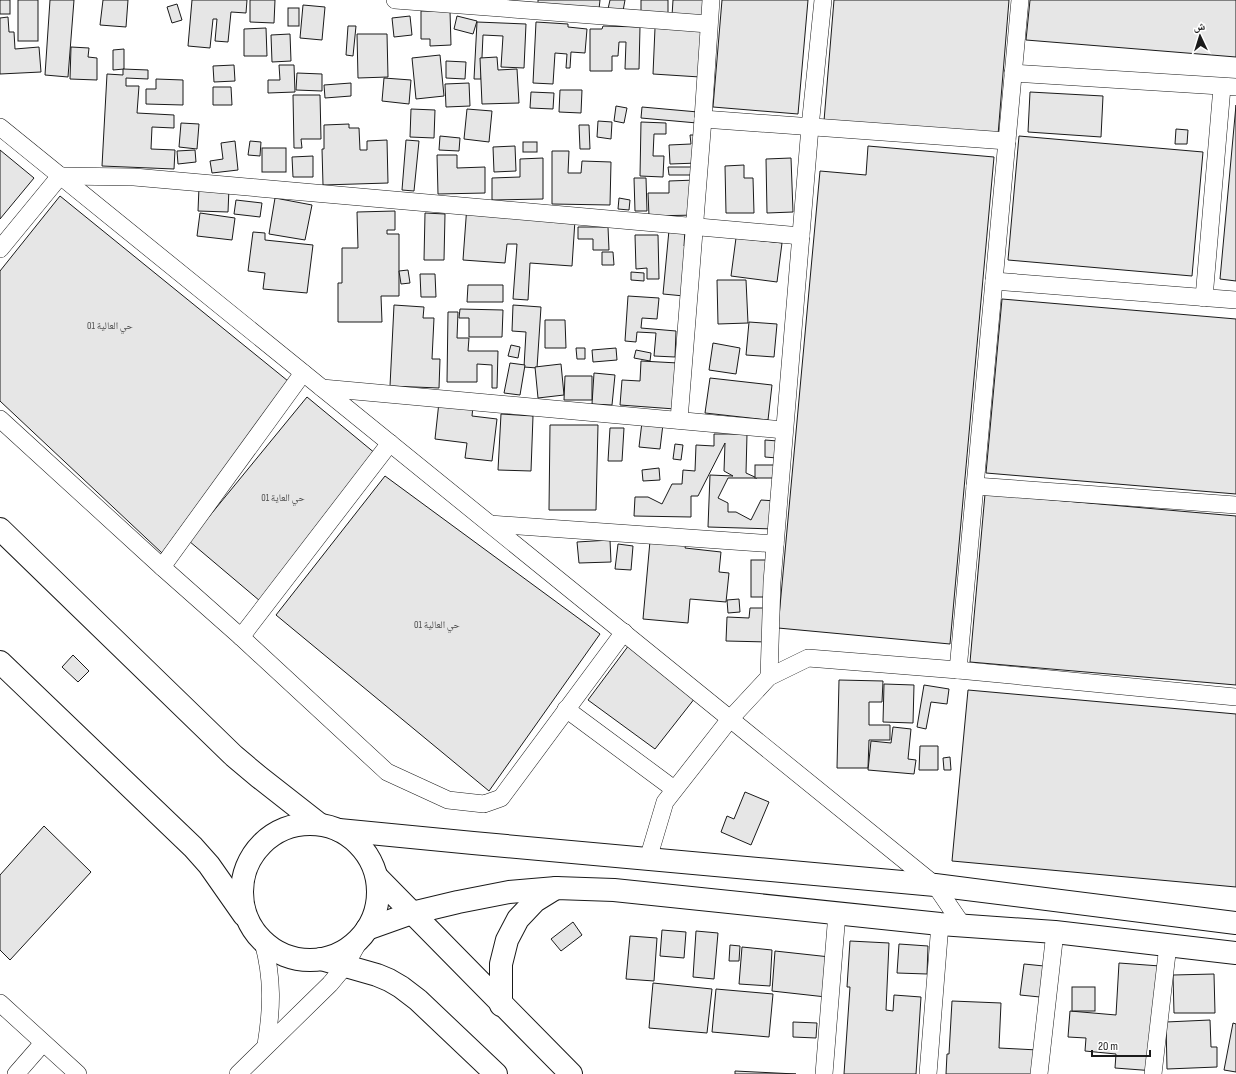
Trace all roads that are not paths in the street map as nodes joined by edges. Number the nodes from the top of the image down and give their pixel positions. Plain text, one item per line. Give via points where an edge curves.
1 (395, 0) edge
2 (711, 0) edge
3 (822, 0) edge
4 (1020, 0) edge
5 (708, 24) junction
6 (1013, 73) junction
7 (1229, 87) edge
8 (702, 119) junction
9 (0, 127) edge
10 (810, 127) junction
11 (1007, 141) junction
12 (60, 176) junction
13 (694, 227) junction
14 (801, 236) junction
15 (0, 249) edge
16 (994, 281) junction
17 (1204, 298) junction
18 (1236, 300) edge
19 (303, 373) junction
20 (322, 388) junction
21 (0, 419) edge
22 (679, 420) junction
23 (784, 430) junction
24 (390, 443) junction
25 (975, 486) junction
26 (1236, 505) edge
27 (490, 524) junction
28 (0, 529) edge
29 (775, 544) junction
30 (162, 567) junction
31 (624, 632) junction
32 (241, 637) junction
33 (0, 662) edge
34 (958, 670) junction
35 (769, 677) junction
36 (1236, 698) edge
37 (566, 709) junction
38 (730, 719) junction
39 (674, 789) junction
40 (329, 827) junction
41 (648, 859) junction
42 (377, 877) junction
43 (935, 885) junction
44 (556, 888) junction
45 (412, 913) junction
46 (837, 913) junction
47 (248, 920) junction
48 (1236, 923) edge
49 (940, 924) junction
50 (963, 926) junction
51 (365, 932) junction
52 (1055, 932) junction
53 (264, 942) junction
54 (1168, 945) junction
55 (1236, 953) edge
56 (321, 959) junction
57 (345, 966) junction
58 (0, 1002) edge
59 (501, 1004) junction
60 (43, 1043) junction
61 (266, 1045) junction
62 (16, 1074) edge
63 (78, 1074) edge
64 (238, 1074) edge
65 (496, 1074) edge
66 (570, 1074) edge
67 (824, 1074) edge
68 (928, 1074) edge
69 (1039, 1074) edge
70 (1153, 1074) edge

1 - 5 street
2 - 5 street
3 - 10 street
4 - 6 street
5 - 8 street
6 - 7 street
6 - 11 street
7 - 17 street
8 - 10 street
8 - 13 street
9 - 12 street
10 - 11 street
10 - 14 street
11 - 16 street
12 - 13 street via 134,177
12 - 15 street
12 - 19 street
13 - 14 street
13 - 22 street
14 - 23 street
16 - 17 street
16 - 25 street
17 - 18 street
19 - 20 street
19 - 30 street
20 - 22 street
20 - 24 street
21 - 30 street
22 - 23 street
23 - 29 street
24 - 27 street
24 - 32 street
25 - 26 street
25 - 34 street
27 - 29 street
27 - 31 street
28 - 40 main road via 234,756 259,778
29 - 35 street
30 - 32 street
31 - 37 street
31 - 38 street
32 - 37 street via 387,772 448,800 484,804 500,798
33 - 47 main road via 193,847
34 - 35 street via 808,658
34 - 36 street
35 - 38 street
37 - 39 street
38 - 39 street
38 - 43 street
39 - 41 street via 665,802
40 - 41 main road
40 - 42 main road via 356,842 369,858
40 - 47 main road via 298,825 279,832 262,844 250,860 243,880 242,900
41 - 43 main road
42 - 45 main road
42 - 51 main road via 375,913
43 - 48 main road
43 - 50 street
44 - 45 main road via 509,892
44 - 46 main road via 614,890
44 - 59 main road via 531,905 518,919 507,940 501,964
45 - 51 main road
45 - 59 main road
46 - 49 main road
46 - 67 street
47 - 53 main road via 254,932
49 - 50 main road
49 - 68 street
50 - 52 main road
51 - 56 main road via 352,946
51 - 57 street
52 - 54 main road
52 - 69 street
53 - 56 main road via 280,953 300,959
53 - 61 street via 271,996
54 - 55 main road
54 - 70 street
56 - 57 main road
57 - 61 street via 330,984
57 - 65 main road via 378,975 401,987
58 - 60 street
59 - 66 main road
60 - 62 street
60 - 63 street
61 - 64 street

